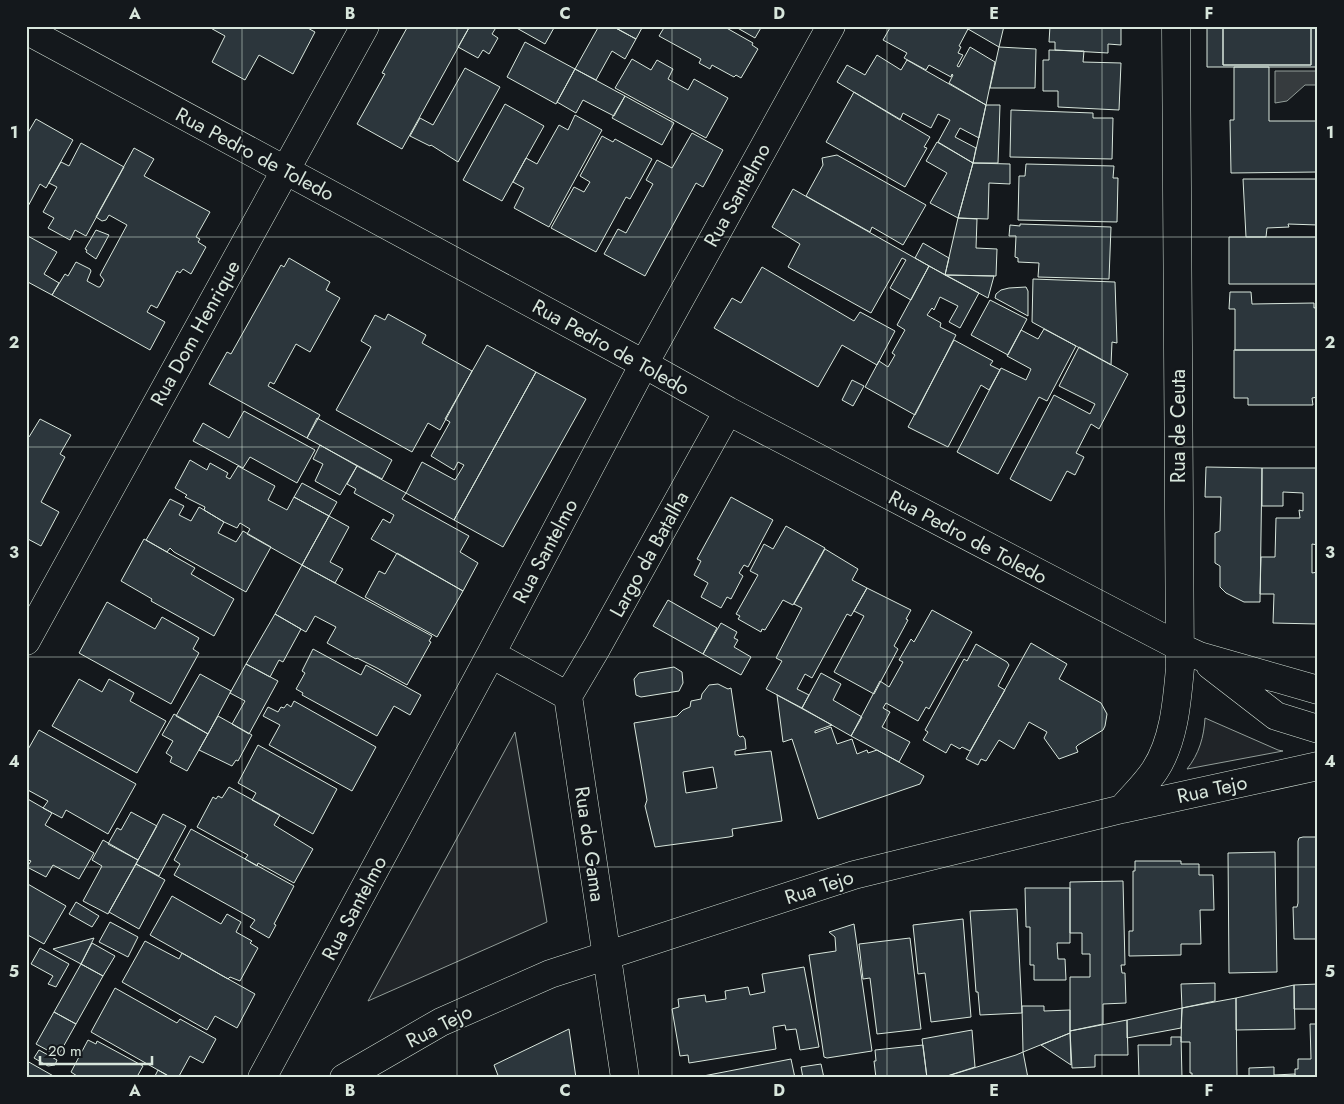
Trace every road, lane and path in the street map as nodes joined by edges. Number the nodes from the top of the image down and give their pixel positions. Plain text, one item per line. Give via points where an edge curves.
1 (365, 26) edge
2 (831, 26) edge
3 (1176, 26) edge
4 (26, 30) edge
5 (284, 170) junction
6 (644, 364) junction
7 (728, 411) junction
8 (26, 641) edge
9 (1189, 651) junction
10 (491, 654) junction
11 (1318, 690) edge
12 (568, 696) junction
13 (1318, 729) edge
14 (1318, 766) edge
15 (1122, 809) junction
16 (606, 955) junction
17 (262, 1078) edge
18 (344, 1078) edge
19 (625, 1078) edge

1 - 5 street, Rua Dom Henrique
2 - 6 street, Rua Santelmo
3 - 9 street, Rua de Ceuta
4 - 5 street, Rua Pedro de Toledo
5 - 6 street, Rua Pedro de Toledo
5 - 8 street, Rua Dom Henrique
6 - 7 street, Rua Pedro de Toledo
6 - 10 street, Rua Santelmo
7 - 9 street, Rua Pedro de Toledo
7 - 12 street, Largo da Batalha
9 - 11 street, Rua Pedro de Toledo
9 - 13 street, Rua Pedro de Toledo via 1276,716
9 - 15 street, Rua de Ceuta via 1180,668 1168,740 1155,770
10 - 12 street
10 - 17 street, Rua Santelmo
12 - 16 street, Rua do Gama
14 - 15 street, Rua Tejo
15 - 16 street, Rua Tejo via 854,875
16 - 18 street, Rua Tejo via 550,974 442,1022
16 - 19 street, Rua do Gama

